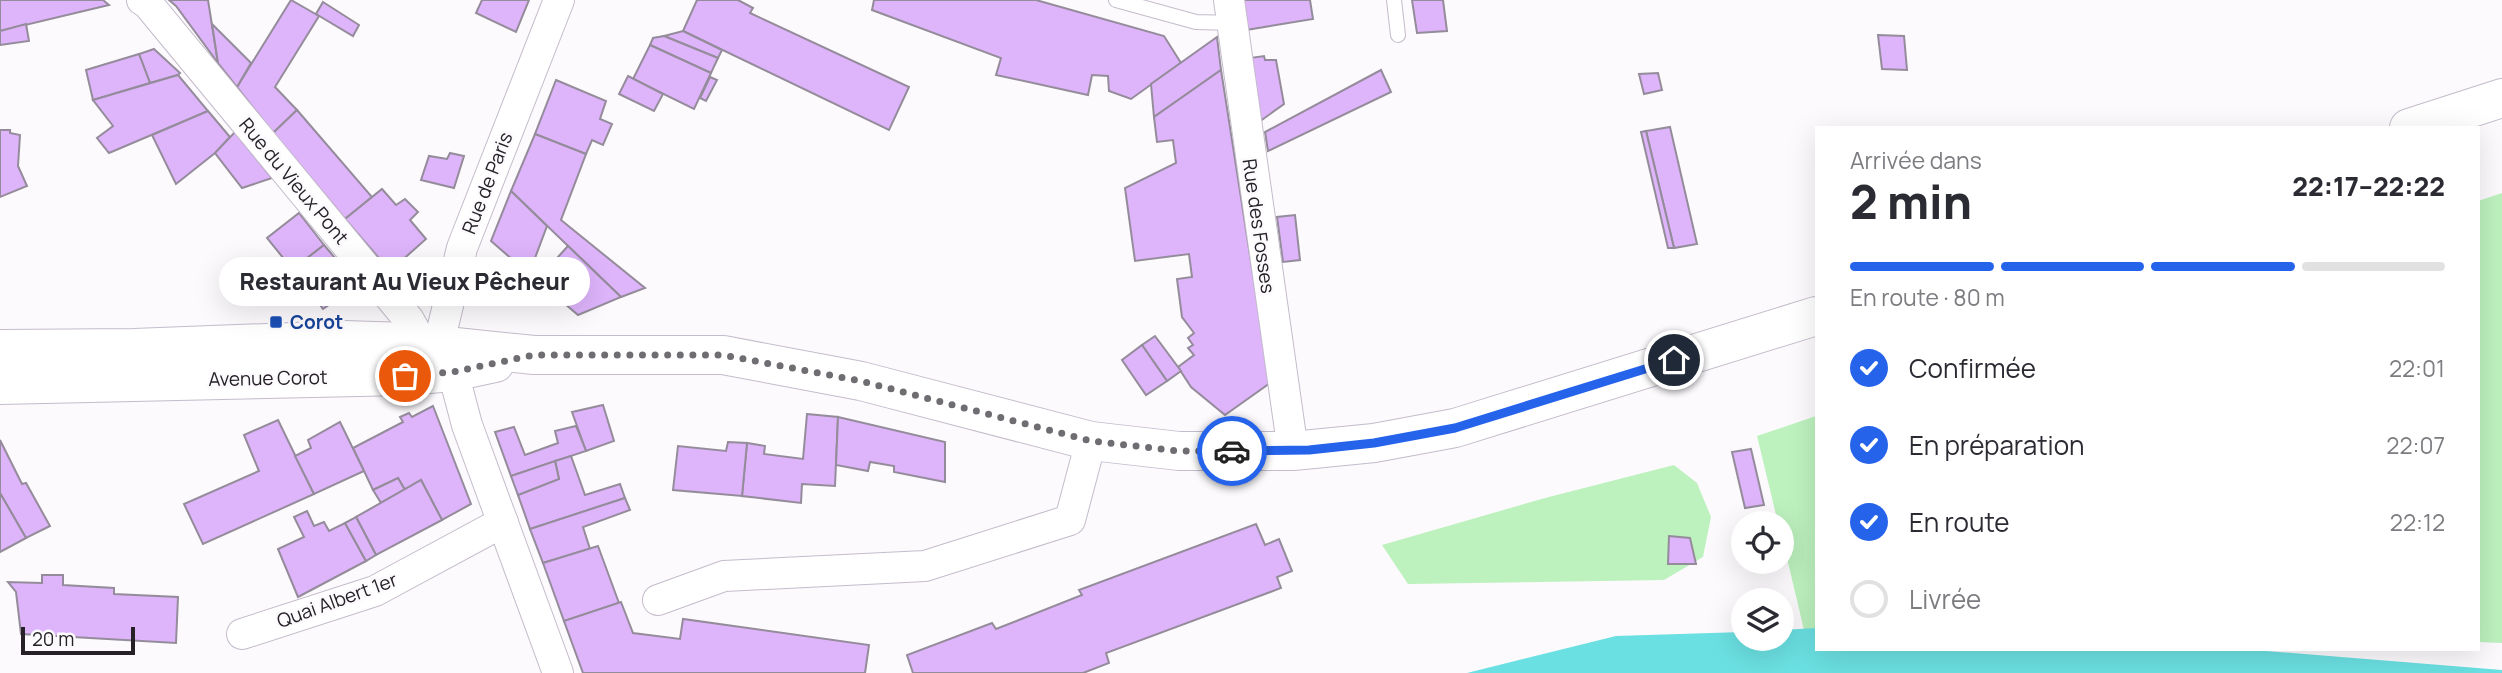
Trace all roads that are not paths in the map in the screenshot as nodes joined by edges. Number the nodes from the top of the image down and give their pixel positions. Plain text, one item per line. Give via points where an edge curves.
1 (142, 0) edge
2 (559, 0) edge
3 (1116, 0) edge
4 (1394, 0) edge
5 (1230, 12) edge
6 (1398, 35) dead end
7 (2502, 98) edge
8 (2415, 126) edge
9 (1815, 316) edge
10 (0, 349) edge
11 (435, 359) junction
12 (0, 385) edge
13 (1091, 441) junction
14 (1293, 451) junction
15 (503, 522) junction
16 (658, 600) dead end
17 (243, 634) dead end
18 (558, 673) edge

1 - 11 street, Rue du Vieux Pont via 409,320
2 - 11 street, Rue de Paris via 462,248
3 - 5 lane via 1196,22
4 - 6 lane
5 - 14 street, Rue des Fosses
7 - 8 main road
9 - 14 main road, Avenue Corot via 1455,428
10 - 11 main road, Avenue Corot via 344,340
11 - 12 main road, Avenue Corot
11 - 13 main road, Avenue Corot via 723,355 861,381
11 - 15 street, Rue du Vieux Pont via 467,425
13 - 14 main road, Avenue Corot via 1179,451
13 - 16 street via 1070,520 925,566 724,576
15 - 17 street, Quai Albert 1er via 375,591
15 - 18 street, Rue du Vieux Pont

